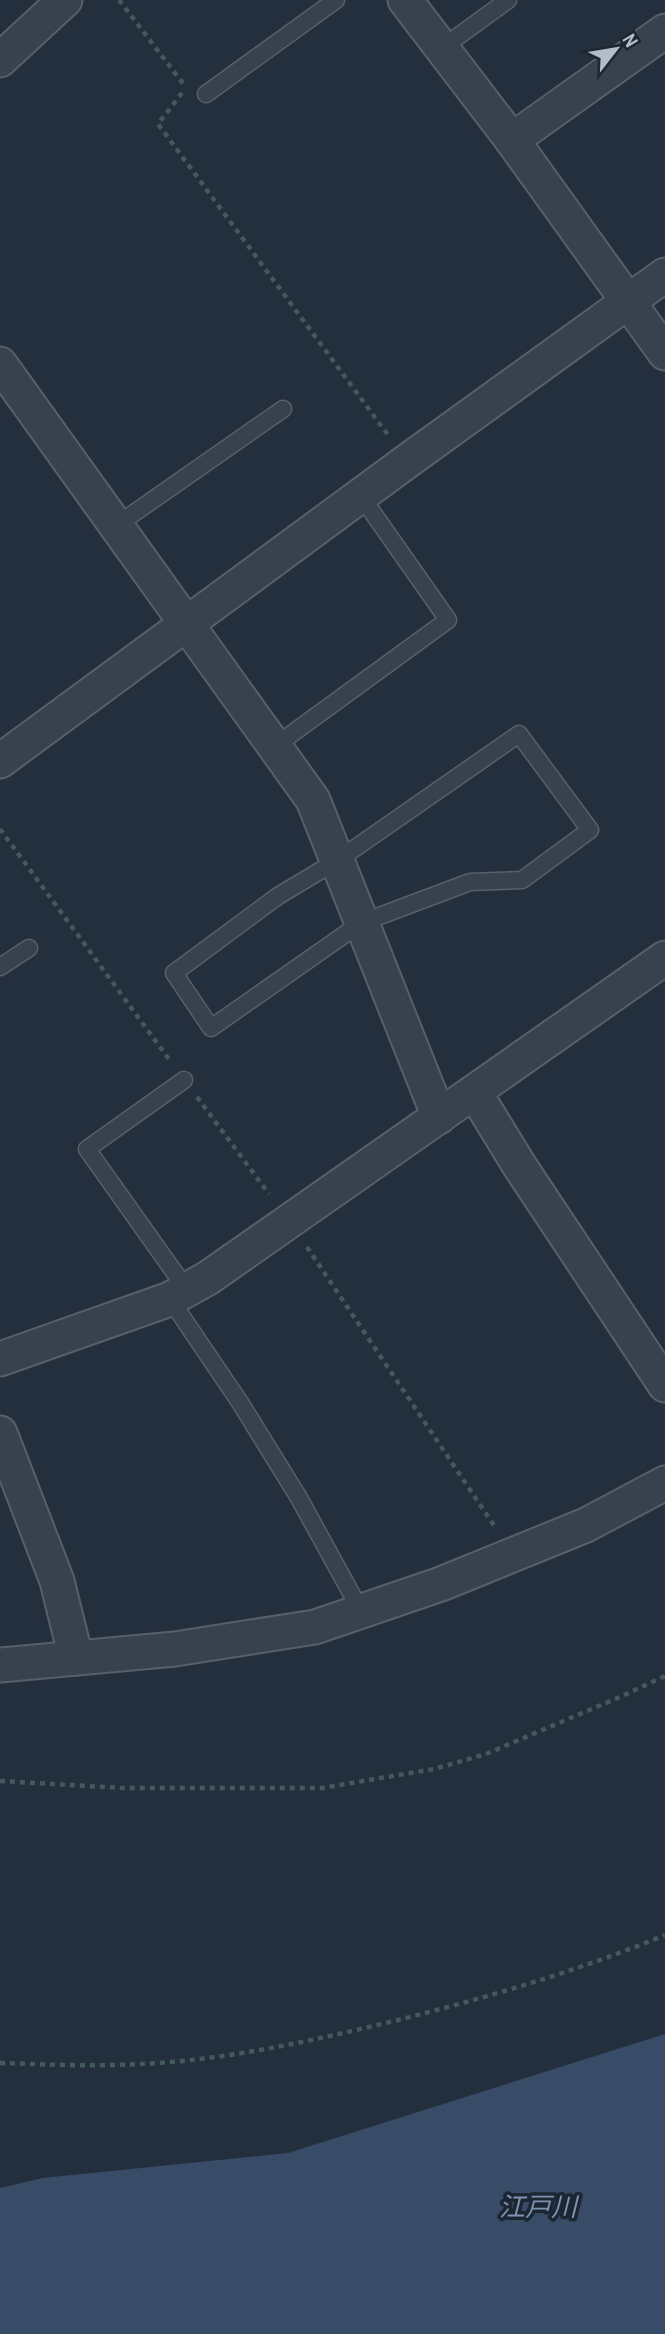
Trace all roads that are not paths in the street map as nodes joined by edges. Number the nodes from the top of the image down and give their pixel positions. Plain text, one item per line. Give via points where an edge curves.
1 (65, 0) edge
2 (335, 0) edge
3 (405, 0) edge
4 (508, 0) edge
5 (665, 31) edge
6 (442, 48) junction
7 (0, 60) edge
8 (206, 93) dead end
9 (512, 140) junction
10 (665, 275) edge
11 (628, 302) junction
12 (665, 354) edge
13 (0, 364) edge
14 (283, 409) dead end
15 (361, 496) junction
16 (117, 525) junction
17 (187, 624) junction
18 (275, 747) junction
19 (0, 761) edge
20 (338, 860) junction
21 (361, 923) junction
22 (29, 948) dead end
23 (665, 958) edge
24 (0, 967) edge
25 (184, 1080) road end
26 (475, 1093) junction
27 (439, 1117) junction
28 (178, 1294) junction
29 (0, 1359) edge
30 (665, 1385) edge
31 (0, 1433) edge
32 (665, 1483) edge
33 (362, 1613) junction
34 (76, 1658) junction
35 (0, 1665) edge

1 - 7 street
2 - 8 lane
3 - 6 street
4 - 6 lane
5 - 9 street
6 - 9 street
9 - 11 street
10 - 11 street
11 - 12 street
11 - 15 street
13 - 16 street
14 - 16 lane
15 - 17 street
15 - 18 lane via 448,620
16 - 17 street
17 - 18 street
17 - 19 street
18 - 20 street via 313,800
20 - 21 street
20 - 21 lane via 278,896 174,974 211,1028
20 - 21 lane via 519,734 590,830 522,880 470,882
21 - 27 street
22 - 24 lane
23 - 26 street
25 - 28 lane via 87,1149
26 - 27 street
26 - 30 street
27 - 28 street via 208,1278
28 - 29 street
28 - 33 lane
31 - 34 street via 57,1581
32 - 33 street via 586,1525
33 - 34 street via 247,1639
34 - 35 street

